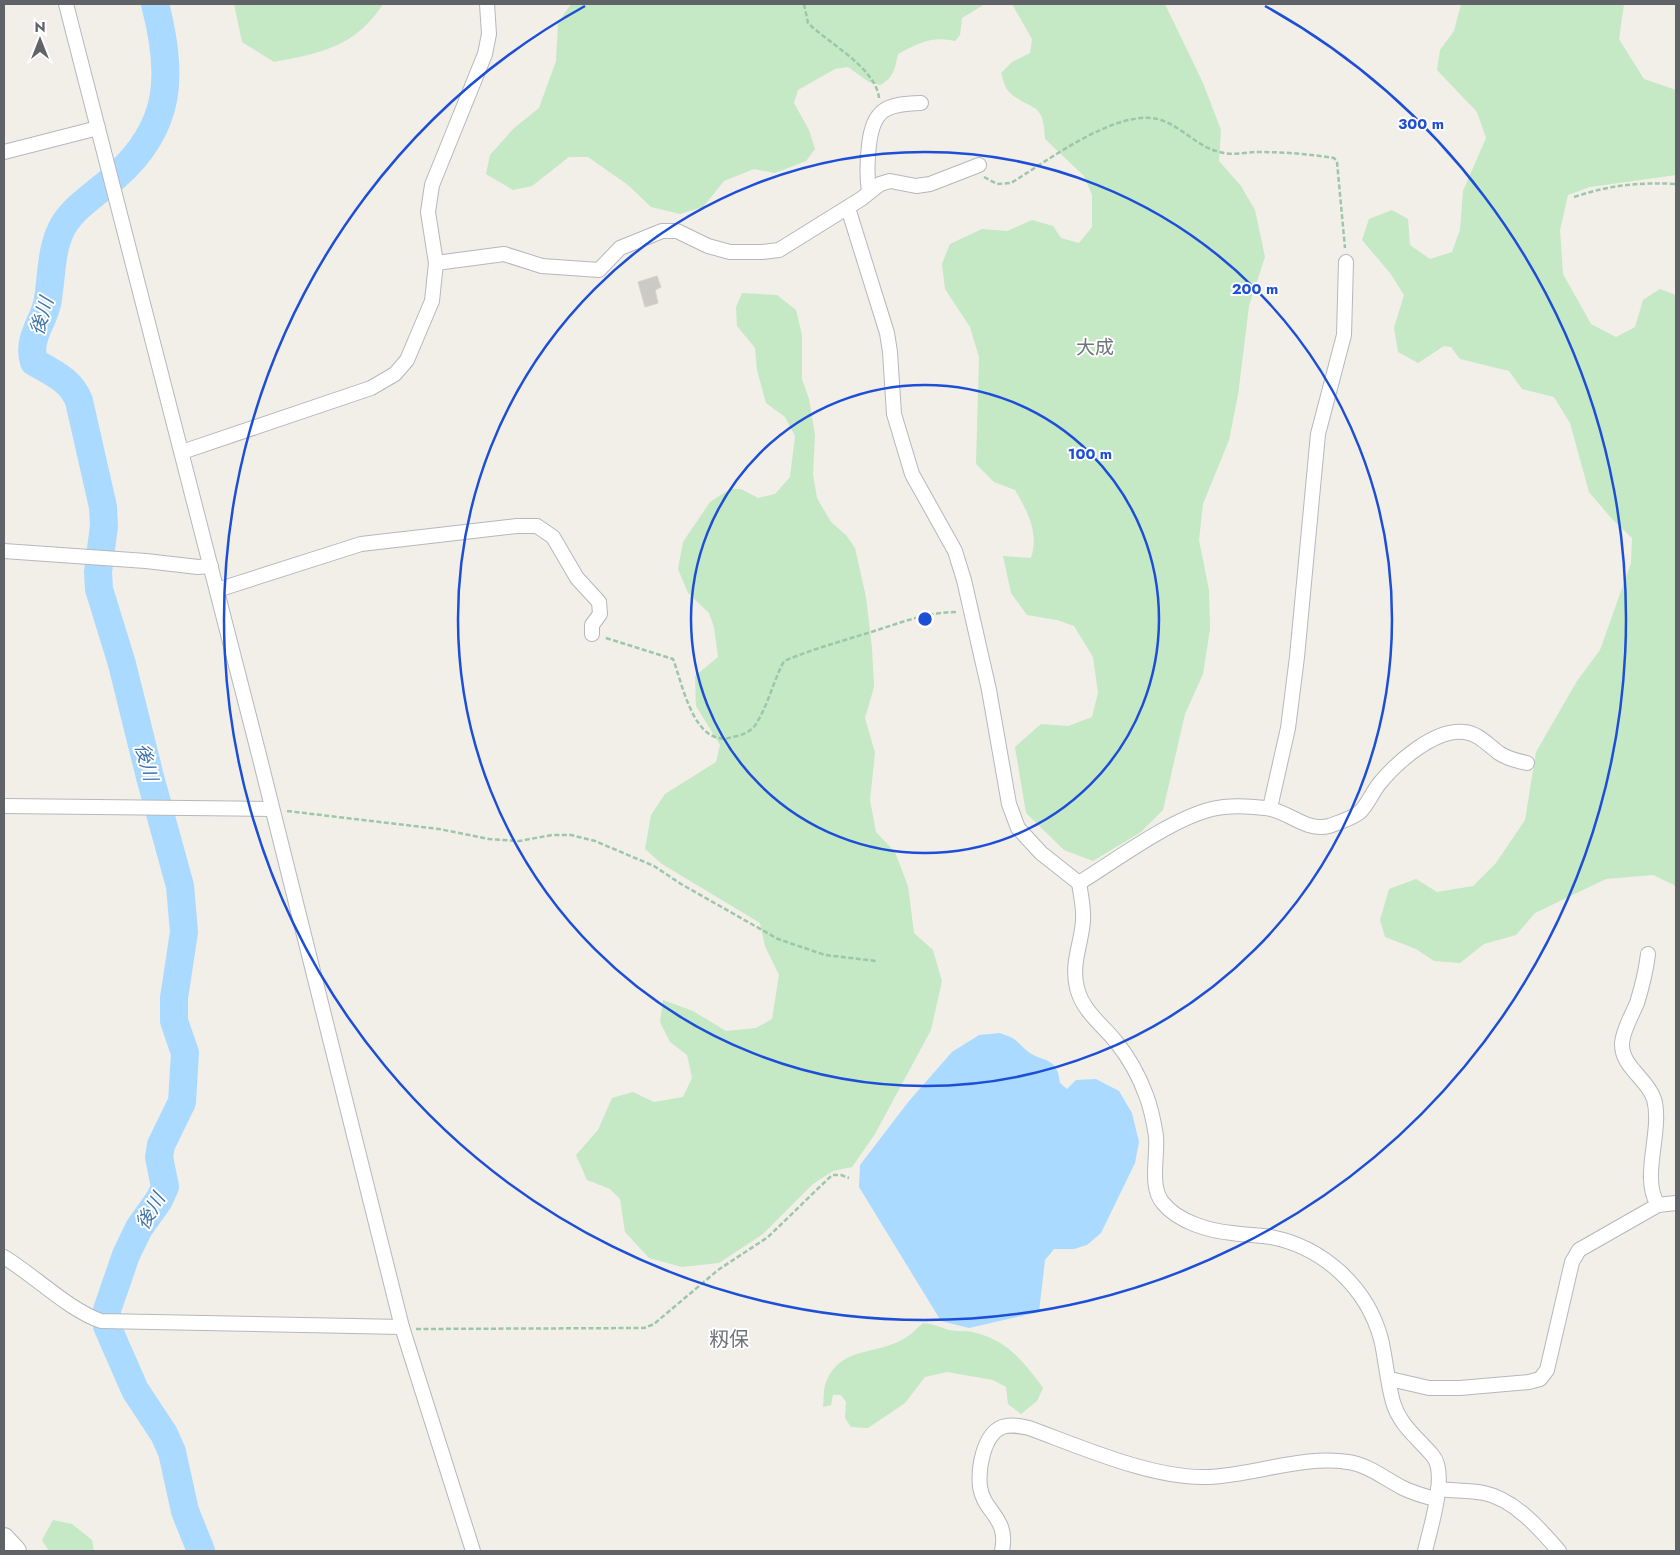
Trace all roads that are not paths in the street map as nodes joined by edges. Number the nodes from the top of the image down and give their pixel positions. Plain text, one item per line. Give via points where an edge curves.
1 (66, 4) edge
2 (488, 4) edge
3 (921, 103) dead end
4 (98, 128) junction
5 (4, 152) edge
6 (979, 165) road end
7 (870, 192) junction
8 (848, 208) junction
9 (1346, 262) road end
10 (436, 263) junction
11 (182, 452) junction
12 (4, 550) edge
13 (211, 566) junction
14 (217, 590) junction
15 (592, 634) road end
16 (1527, 763) dead end
17 (4, 806) edge
18 (1270, 808) junction
19 (272, 809) junction
20 (1080, 883) junction
21 (1648, 954) dead end
22 (1676, 1203) edge
23 (1658, 1205) junction
24 (4, 1257) edge
25 (402, 1327) junction
26 (1390, 1379) junction
27 (1437, 1494) junction
28 (4, 1538) edge
29 (16, 1551) edge
30 (473, 1551) edge
31 (1002, 1551) edge
32 (1425, 1551) edge
33 (1559, 1551) edge

1 - 4 street
2 - 10 street via 489,34 485,54 432,185 428,212
3 - 7 street via 899,105 880,113 873,120 868,155
4 - 5 street
4 - 11 street
6 - 7 street via 930,184 916,186 890,181
7 - 8 street
8 - 10 street via 779,250 730,252 708,246 677,231 662,231 620,248 599,270 542,266 504,254
8 - 20 street via 887,333 899,436 912,474 955,551 989,690 1008,804 1018,828 1041,854
9 - 18 street via 1344,335 1318,434 1288,728
10 - 11 street via 432,301 407,360 394,374 371,388
11 - 13 street
12 - 13 street
13 - 14 street
14 - 15 street via 361,544 537,526 553,536 577,578 598,602 600,614 592,625
14 - 19 street
16 - 18 street via 1511,759 1473,734 1452,732 1431,740 1406,756 1378,785 1364,807 1347,820 1313,827
17 - 19 street
18 - 20 street via 1233,807 1200,813 1126,853
19 - 25 street
20 - 26 street via 1083,921 1074,968 1077,989 1085,1007 1135,1069 1147,1096 1156,1138 1156,1189 1162,1203 1198,1225 1221,1232 1286,1241 1334,1266 1354,1286 1368,1308 1381,1338
21 - 23 street via 1638,1000 1622,1042 1629,1066 1654,1098 1656,1121 1652,1186
22 - 23 street
23 - 26 street via 1579,1250 1572,1262 1546,1370 1540,1379 1460,1388 1428,1388
24 - 25 street via 88,1316 107,1321
25 - 30 street
26 - 27 street via 1393,1402 1402,1424 1434,1457 1439,1470
27 - 31 street via 1403,1488 1362,1464 1348,1462 1307,1462 1238,1475 1181,1476 1148,1469 1013,1425 993,1434 981,1460 980,1488 1003,1530
27 - 32 street
27 - 33 street via 1486,1493 1504,1500 1531,1521
28 - 29 street

